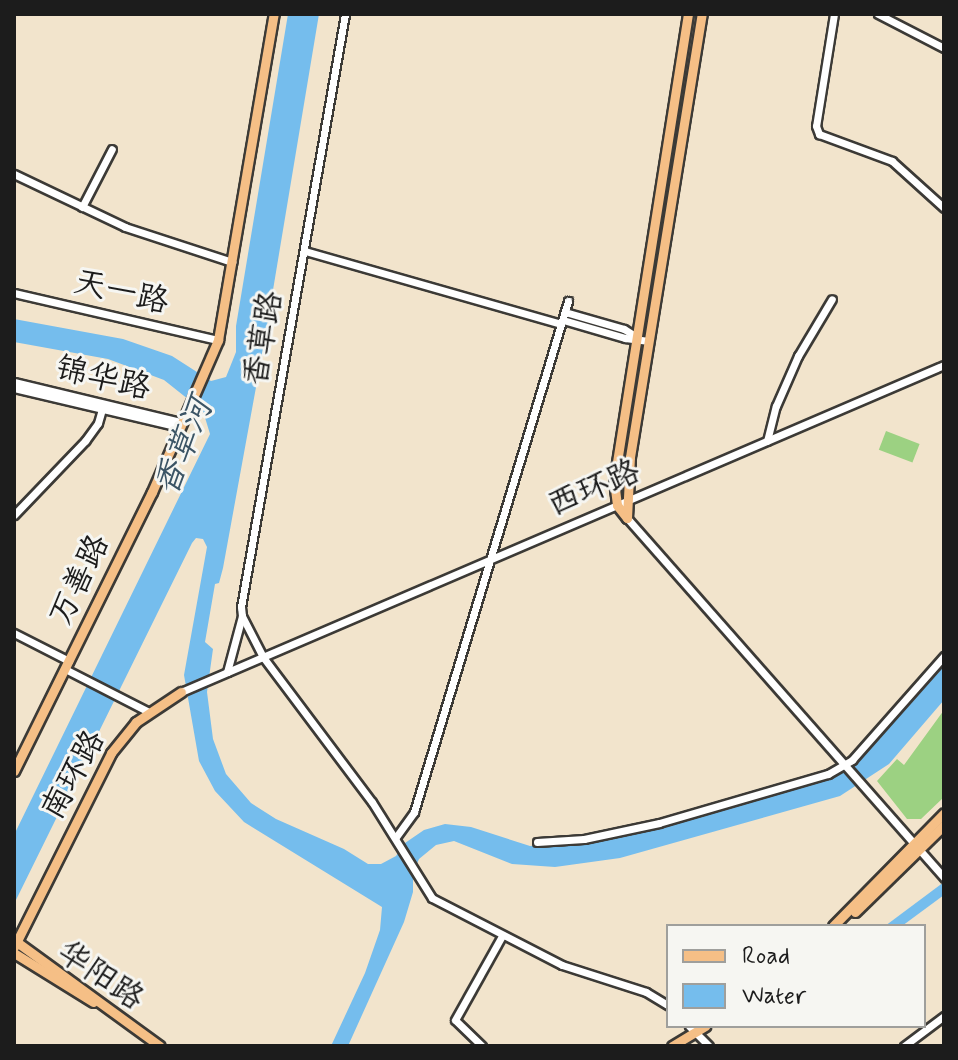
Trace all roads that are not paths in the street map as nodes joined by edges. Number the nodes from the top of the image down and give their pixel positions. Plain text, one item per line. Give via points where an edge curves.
1 (274, 14) edge
2 (345, 14) edge
3 (688, 14) edge
4 (702, 14) edge
5 (834, 14) edge
6 (878, 14) edge
7 (944, 48) edge
8 (112, 149) dead end
9 (14, 174) edge
10 (82, 207) junction
11 (944, 208) edge
12 (305, 251) junction
13 (232, 262) junction
14 (14, 293) edge
15 (832, 299) dead end
16 (568, 301) dead end
17 (563, 319) junction
18 (636, 337) junction
19 (218, 340) junction
20 (649, 341) junction
21 (944, 365) edge
22 (14, 385) edge
23 (103, 406) junction
24 (180, 425) junction
25 (767, 441) junction
26 (622, 503) junction
27 (14, 515) edge
28 (627, 518) joint
29 (489, 560) junction
30 (242, 616) junction
31 (14, 633) edge
32 (944, 656) edge
33 (263, 657) junction
34 (67, 665) junction
35 (227, 672) junction
36 (181, 692) joint
37 (149, 712) junction
38 (845, 767) junction
39 (14, 771) edge
40 (944, 813) edge
41 (944, 825) edge
42 (396, 837) junction
43 (537, 842) dead end
44 (915, 846) junction
45 (943, 878) edge
46 (835, 924) edge
47 (843, 924) edge
48 (502, 936) junction
49 (15, 943) edge
50 (14, 953) edge
51 (666, 1004) edge
52 (944, 1016) edge
53 (699, 1036) edge
54 (157, 1046) edge
55 (482, 1046) edge
56 (672, 1046) edge
57 (682, 1046) edge
58 (904, 1046) edge

1 - 13 main road, 万善路
2 - 12 street, 香草路
3 - 18 main road
4 - 20 main road
5 - 11 street via 819,134 892,161
6 - 7 street
8 - 10 street
9 - 10 street
10 - 13 street
12 - 17 street
12 - 30 street, 香草路
13 - 19 main road, 万善路
14 - 19 street, 天一路
15 - 25 street via 798,356
16 - 17 street
17 - 18 street
17 - 29 street
18 - 20 street
18 - 26 main road via 614,481
19 - 24 main road, 万善路
20 - 26 main road
21 - 25 street, 西环路
22 - 23 street, 锦华路
23 - 24 street, 锦华路
23 - 27 street via 85,441
24 - 34 main road, 万善路
25 - 26 street, 西环路
26 - 28 main road
26 - 29 street, 西环路
28 - 38 street
29 - 33 street, 西环路
29 - 42 street via 414,812
30 - 33 street
30 - 35 street, 香草路
31 - 34 street
32 - 38 street
33 - 35 street
33 - 42 street
34 - 37 street
34 - 39 main road, 万善路
35 - 36 street
36 - 37 main road, 南环路
37 - 49 main road, 南环路 via 111,753
38 - 43 street via 659,823 584,839
38 - 44 street
40 - 44 main road
41 - 44 main road
42 - 48 street via 432,898
44 - 45 street
44 - 46 main road
44 - 47 main road
48 - 51 street
48 - 55 street via 455,1020
49 - 54 main road
50 - 54 main road, 华阳路
52 - 58 street
53 - 56 main road
53 - 57 main road

